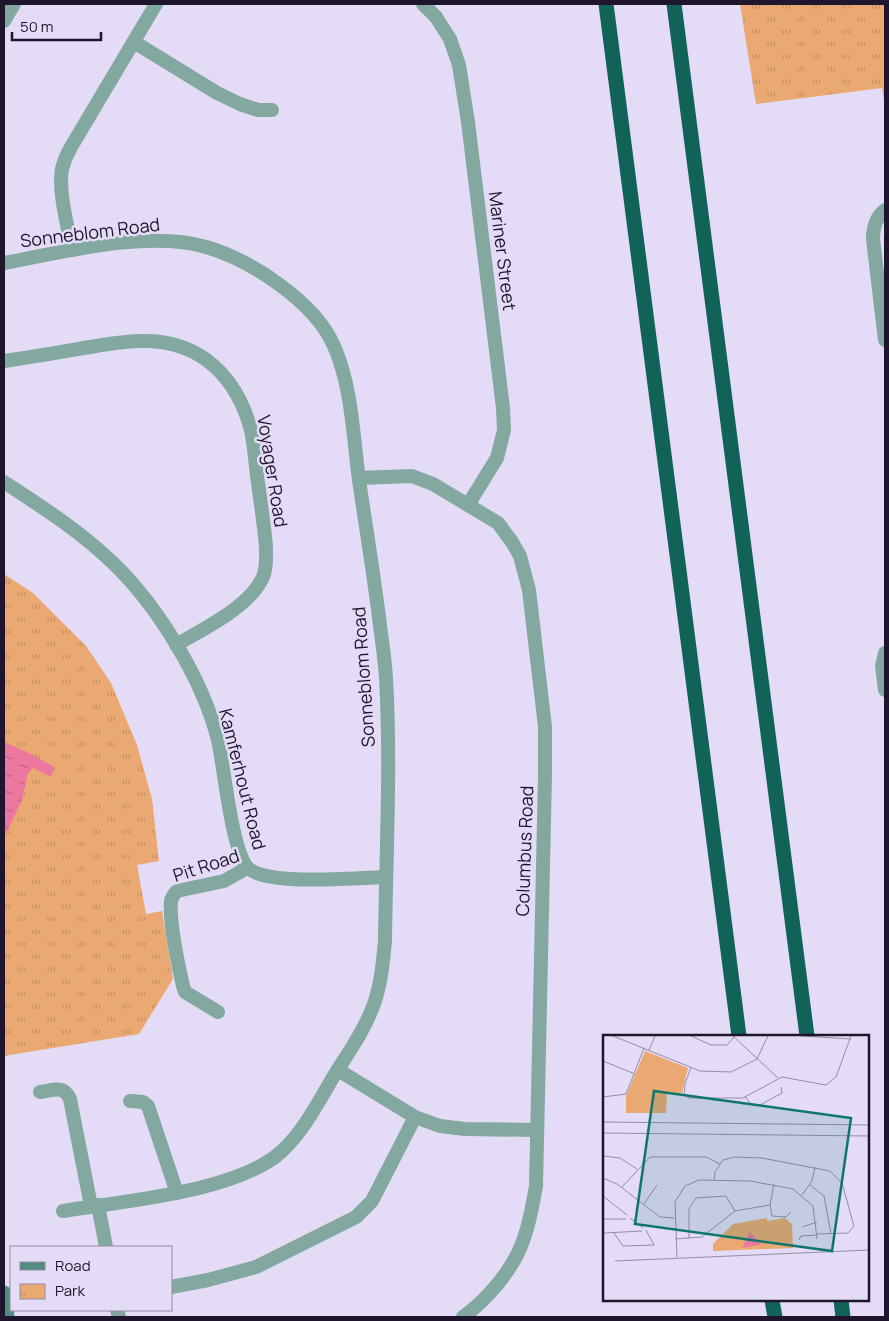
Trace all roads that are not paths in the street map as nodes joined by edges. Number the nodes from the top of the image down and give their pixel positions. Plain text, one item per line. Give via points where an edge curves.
1 (14, 4) edge
2 (156, 4) edge
3 (423, 4) edge
4 (606, 4) edge
5 (674, 4) edge
6 (4, 21) edge
7 (134, 42) junction
8 (272, 110) dead end
9 (885, 210) edge
10 (72, 250) junction
11 (4, 262) edge
12 (885, 340) edge
13 (4, 362) edge
14 (359, 478) junction
15 (4, 482) edge
16 (468, 505) junction
17 (176, 645) junction
18 (885, 653) edge
19 (885, 690) edge
20 (247, 868) junction
21 (386, 877) junction
22 (218, 1012) dead end
23 (739, 1035) edge
24 (807, 1035) edge
25 (338, 1070) junction
26 (40, 1092) dead end
27 (130, 1101) dead end
28 (415, 1118) junction
29 (537, 1130) junction
30 (177, 1193) junction
31 (94, 1206) junction
32 (63, 1211) dead end
33 (106, 1246) edge
34 (172, 1286) edge
35 (4, 1293) edge
36 (772, 1301) edge
37 (841, 1301) edge
38 (7, 1317) edge
39 (463, 1317) edge
40 (775, 1317) edge
41 (843, 1317) edge

1 - 6 street
2 - 7 street
3 - 16 street, Mariner Street via 450,39 459,65 503,408 504,430 497,458
4 - 23 highway
5 - 24 highway
7 - 8 street via 217,93 258,110
7 - 10 street via 64,161 63,195
9 - 12 street via 873,227
10 - 11 street, Sonneblom Road
10 - 14 street, Sonneblom Road via 127,242 180,241 208,247 235,258 290,292 311,311 334,345 345,378
13 - 17 street, Voyager Road via 125,342 167,342 182,346 211,363 238,394 251,432 265,538 264,576 246,599
14 - 16 street, Columbus Road via 412,476 433,484
14 - 21 street, Sonneblom Road via 386,674
15 - 17 street, Kamferhout Road via 61,520 113,563 134,585
16 - 29 street, Columbus Road via 498,524 520,556 529,590 538,662 545,727 545,775
17 - 20 street, Kamferhout Road via 199,688 218,740 233,827
18 - 19 street via 882,666
20 - 21 street, Pit Road via 256,874 289,880
20 - 22 street, Pit Road via 224,881 177,891 171,901 183,986 186,992
21 - 25 street, Sonneblom Road via 385,941 374,1005
25 - 28 street
25 - 30 street, Sonneblom Road via 296,1137 280,1153 258,1168 236,1177
26 - 31 street via 66,1091
27 - 30 street via 143,1102 148,1106
28 - 29 street via 465,1129
28 - 34 street via 372,1201 356,1217 256,1267 225,1277
29 - 39 street, Columbus Road via 536,1186 526,1233 518,1253 487,1297
30 - 31 street, Sonneblom Road
31 - 32 street, Sonneblom Road
31 - 33 street
35 - 38 street
36 - 40 highway
37 - 41 highway

